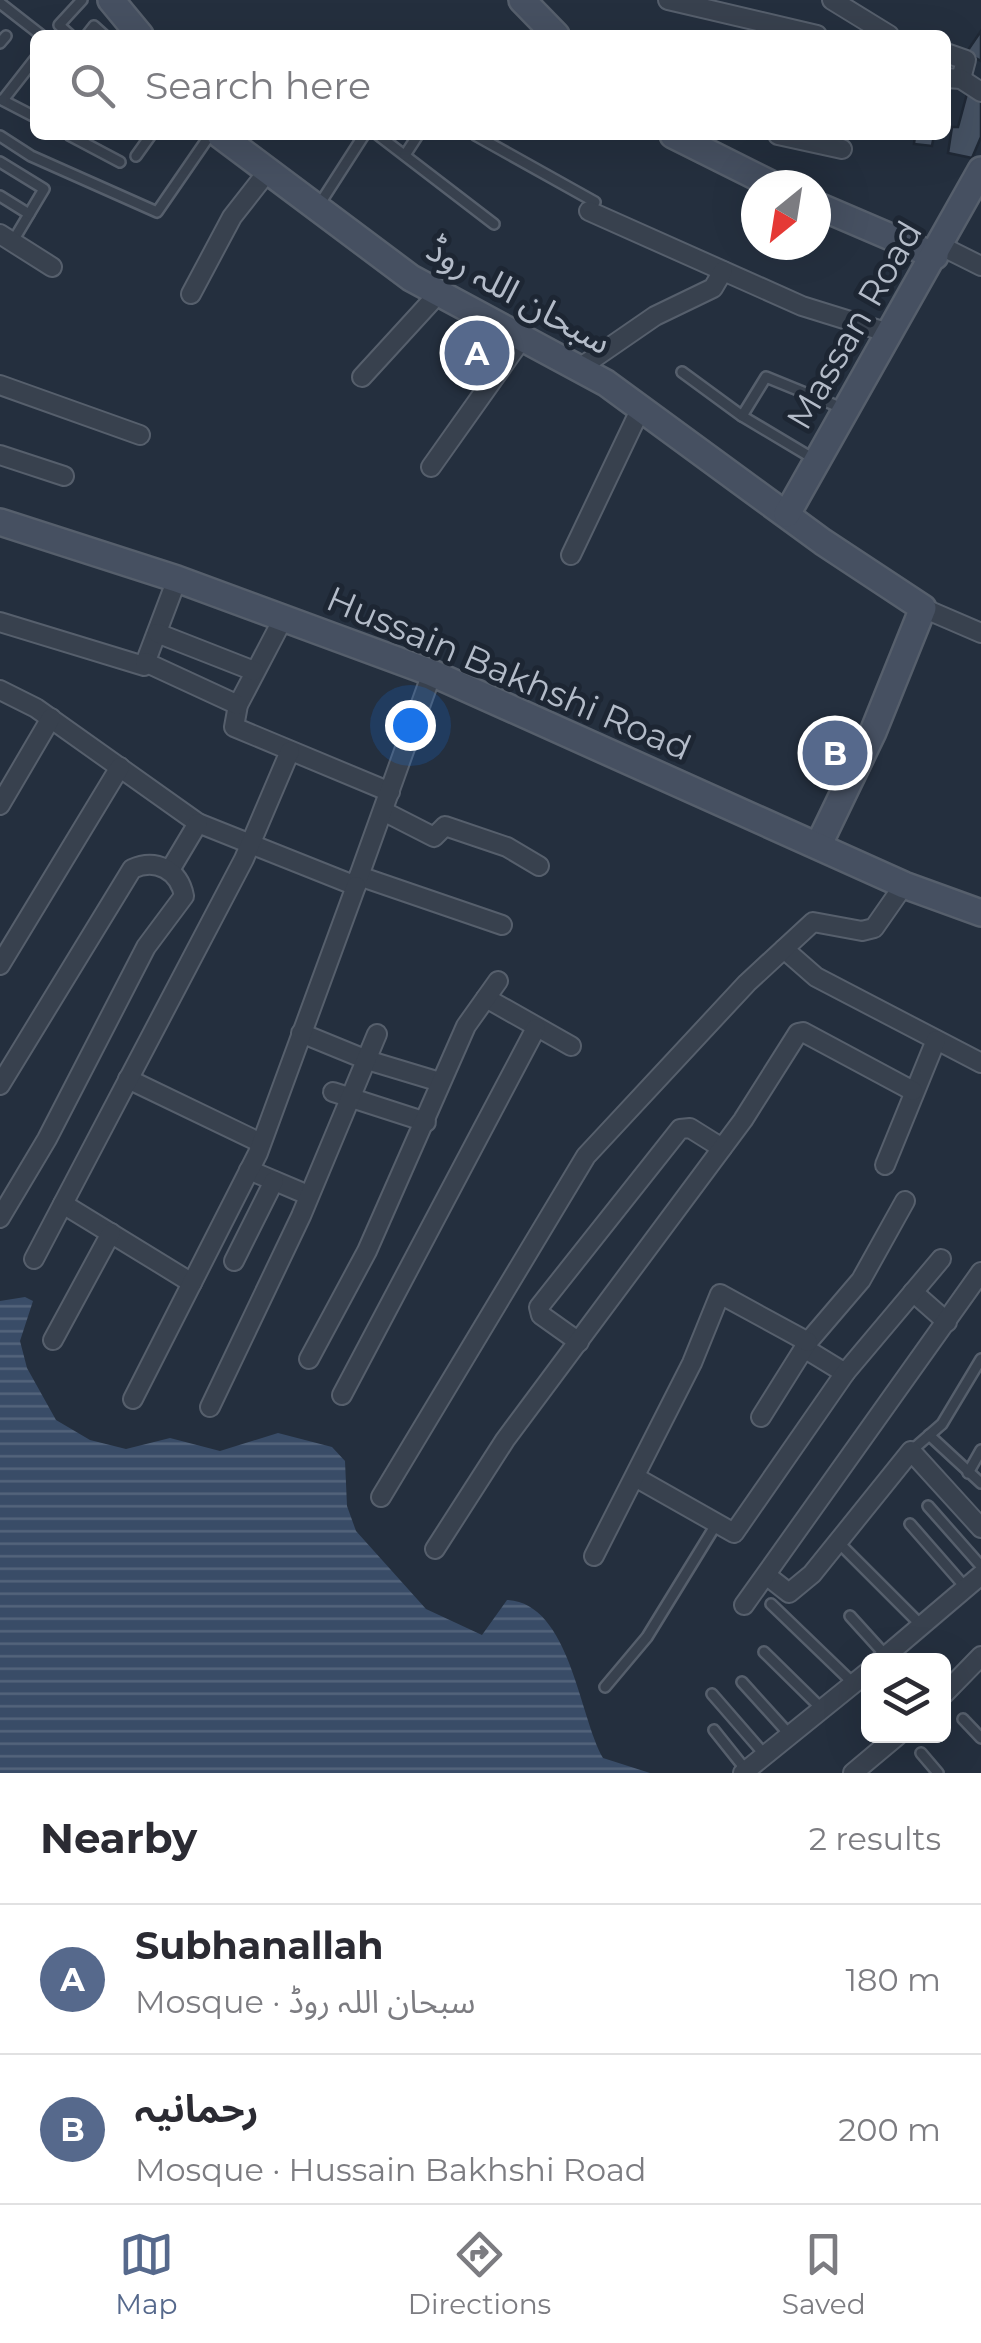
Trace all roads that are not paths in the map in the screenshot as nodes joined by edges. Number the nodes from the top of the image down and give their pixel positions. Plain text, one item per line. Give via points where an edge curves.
1 (82, 0) edge
2 (111, 0) edge
3 (522, 0) edge
4 (668, 0) edge
5 (832, 0) edge
6 (0, 3) edge
7 (35, 30) edge
8 (64, 30) edge
9 (136, 30) edge
10 (551, 30) edge
11 (797, 30) edge
12 (881, 30) edge
13 (951, 55) edge
14 (30, 65) edge
15 (953, 79) edge
16 (981, 92) edge
17 (2, 99) edge
18 (30, 114) edge
19 (0, 136) edge
20 (78, 140) edge
21 (147, 140) edge
22 (207, 140) edge
23 (226, 140) edge
24 (361, 140) edge
25 (385, 140) edge
26 (415, 140) edge
27 (484, 140) edge
28 (683, 140) edge
29 (803, 140) edge
30 (842, 148) dead end
31 (405, 155) junction
32 (136, 156) dead end
33 (0, 162) edge
34 (120, 162) dead end
35 (743, 170) edge
36 (981, 170) edge
37 (268, 172) junction
38 (0, 196) edge
39 (318, 207) junction
40 (831, 211) edge
41 (589, 212) joint
42 (29, 214) junction
43 (494, 224) dead end
44 (6, 238) edge
45 (938, 251) junction
46 (981, 266) edge
47 (52, 267) dead end
48 (723, 271) junction
49 (191, 294) dead end
50 (438, 294) junction
51 (890, 334) junction
52 (521, 340) junction
53 (581, 368) junction
54 (682, 372) dead end
55 (362, 377) dead end
56 (0, 385) edge
57 (845, 408) junction
58 (640, 410) junction
59 (742, 416) junction
60 (140, 435) dead end
61 (0, 455) edge
62 (816, 460) junction
63 (431, 467) dead end
64 (64, 476) dead end
65 (787, 514) junction
66 (0, 522) edge
67 (571, 555) dead end
68 (177, 579) junction
69 (923, 608) junction
70 (284, 617) junction
71 (0, 622) edge
72 (157, 633) junction
73 (981, 633) edge
74 (145, 662) junction
75 (254, 671) junction
76 (432, 673) junction
77 (0, 690) edge
78 (238, 705) junction
79 (51, 718) junction
80 (290, 751) junction
81 (120, 767) junction
82 (390, 792) junction
83 (0, 806) edge
84 (383, 811) junction
85 (198, 823) junction
86 (251, 844) junction
87 (819, 844) junction
88 (539, 866) dead end
89 (170, 870) junction
90 (358, 881) junction
91 (904, 885) junction
92 (981, 913) edge
93 (502, 925) dead end
94 (784, 950) junction
95 (0, 965) edge
96 (498, 981) dead end
97 (486, 998) junction
98 (536, 1028) junction
99 (301, 1033) junction
100 (377, 1034) dead end
101 (936, 1040) junction
102 (572, 1046) dead end
103 (367, 1060) junction
104 (981, 1063) edge
105 (128, 1080) junction
106 (440, 1082) junction
107 (0, 1085) edge
108 (913, 1091) junction
109 (334, 1092) dead end
110 (353, 1099) junction
111 (426, 1122) junction
112 (261, 1143) junction
113 (722, 1148) junction
114 (885, 1166) dead end
115 (249, 1170) junction
116 (274, 1182) junction
117 (308, 1195) junction
118 (906, 1200) dead end
119 (63, 1204) junction
120 (0, 1218) edge
121 (111, 1234) junction
122 (942, 1258) dead end
123 (34, 1259) dead end
124 (234, 1261) dead end
125 (981, 1272) edge
126 (192, 1283) junction
127 (913, 1292) junction
128 (947, 1322) junction
129 (53, 1340) dead end
130 (579, 1342) junction
131 (806, 1345) junction
132 (309, 1359) dead end
133 (981, 1359) edge
134 (844, 1373) junction
135 (342, 1395) dead end
136 (134, 1399) dead end
137 (210, 1406) dead end
138 (761, 1417) dead end
139 (929, 1435) junction
140 (981, 1450) edge
141 (912, 1451) junction
142 (968, 1473) junction
143 (635, 1476) junction
144 (981, 1483) edge
145 (381, 1497) dead end
146 (928, 1506) dead end
147 (717, 1523) junction
148 (910, 1524) dead end
149 (981, 1528) edge
150 (838, 1542) junction
151 (435, 1548) dead end
152 (594, 1556) dead end
153 (981, 1566) edge
154 (766, 1575) junction
155 (974, 1582) edge
156 (771, 1604) dead end
157 (744, 1605) dead end
158 (850, 1616) dead end
159 (922, 1626) junction
160 (764, 1652) dead end
161 (881, 1653) edge
162 (893, 1653) edge
163 (981, 1656) edge
164 (861, 1678) edge
165 (742, 1682) dead end
166 (605, 1686) dead end
167 (951, 1687) edge
168 (712, 1694) dead end
169 (823, 1710) junction
170 (963, 1718) dead end
171 (714, 1730) dead end
172 (789, 1734) junction
173 (981, 1738) edge
174 (889, 1743) edge
175 (921, 1753) dead end
176 (765, 1754) junction
177 (744, 1771) edge
178 (853, 1773) edge
179 (938, 1773) edge

1 - 8 lane via 59,25
2 - 9 street
3 - 10 street
4 - 11 street
5 - 12 street
6 - 7 lane
13 - 15 street via 966,60
14 - 17 lane
15 - 16 street
17 - 18 lane
19 - 22 lane via 157,212
20 - 34 lane
21 - 32 lane
23 - 37 street, سبحان اللہ روڈ
24 - 39 lane
25 - 31 lane
26 - 31 lane
27 - 41 lane via 595,202
28 - 35 street
29 - 30 street
31 - 43 lane
33 - 42 lane via 44,189
36 - 45 street, Massan Road
37 - 39 street, سبحان اللہ روڈ
37 - 49 street via 232,217
38 - 42 lane
39 - 50 street, سبحان اللہ روڈ
40 - 45 street
41 - 48 street
42 - 44 lane
44 - 47 street
45 - 46 street
45 - 51 street, Massan Road
48 - 51 street
48 - 53 street via 713,288 656,316
50 - 52 street, سبحان اللہ روڈ
50 - 55 street
51 - 57 street, Massan Road
52 - 53 street, سبحان اللہ روڈ
52 - 63 street
53 - 58 street, سبحان اللہ روڈ
54 - 59 lane
56 - 60 street
57 - 59 lane via 766,376
57 - 62 street, Massan Road
58 - 65 street, سبحان اللہ روڈ
58 - 67 street
59 - 62 lane
61 - 64 street
62 - 65 street, Massan Road
65 - 69 street, سبحان اللہ روڈ
66 - 68 street, Hussain Bakhshi Road
68 - 70 street, Hussain Bakhshi Road
68 - 72 street
69 - 73 street
69 - 87 street
70 - 75 street
70 - 76 street, Hussain Bakhshi Road
71 - 74 street
72 - 74 street
72 - 75 street
74 - 78 street
75 - 78 street
76 - 82 street
76 - 87 street, Hussain Bakhshi Road
77 - 79 street
78 - 80 street via 236,730
79 - 81 street
79 - 83 street
80 - 82 street
80 - 86 street
81 - 85 street
81 - 95 street
82 - 84 street
84 - 88 street via 434,837 445,826
84 - 90 street
85 - 86 street
85 - 89 street
86 - 90 street
86 - 105 street
87 - 91 street, Hussain Bakhshi Road
89 - 107 street via 152,864 132,869
89 - 120 street via 184,896 146,947
90 - 93 street
90 - 99 street
91 - 92 street, Hussain Bakhshi Road
91 - 94 street via 874,928 816,921
94 - 101 street via 816,976
94 - 145 street via 586,1156
96 - 97 street
97 - 98 street
97 - 106 street
98 - 102 street
98 - 135 street
99 - 103 street
99 - 112 street
100 - 103 street
101 - 104 street
101 - 108 street
103 - 106 street
103 - 110 street
105 - 112 street
105 - 119 street
106 - 111 street
108 - 113 street via 800,1031
108 - 114 street
109 - 110 street
110 - 111 street
110 - 117 street
111 - 132 street
112 - 115 street
113 - 130 street
113 - 130 street via 680,1128 539,1307
115 - 116 street
115 - 126 street
116 - 117 street
116 - 124 street
117 - 137 street
118 - 131 street via 860,1280
119 - 121 street
119 - 123 street
121 - 126 street
121 - 129 street
122 - 127 street
125 - 128 street
126 - 136 street
127 - 128 street
127 - 134 street
128 - 154 street
130 - 151 street via 504,1440
131 - 134 street
131 - 138 street
131 - 143 street via 720,1294
133 - 139 lane
134 - 147 street via 734,1532
139 - 141 lane
139 - 142 lane
140 - 142 lane
141 - 149 street
141 - 150 street
142 - 144 lane
143 - 147 street
143 - 152 street
146 - 153 lane
147 - 166 lane via 647,1637
148 - 155 lane
150 - 154 street via 789,1593
150 - 159 lane
154 - 157 street
155 - 159 street
156 - 164 lane
158 - 161 lane
159 - 162 street
160 - 169 lane
163 - 167 street
164 - 169 street
165 - 172 lane
168 - 176 lane
169 - 172 street
170 - 173 lane
171 - 177 lane
172 - 176 street
174 - 178 street
175 - 179 lane
176 - 177 street

